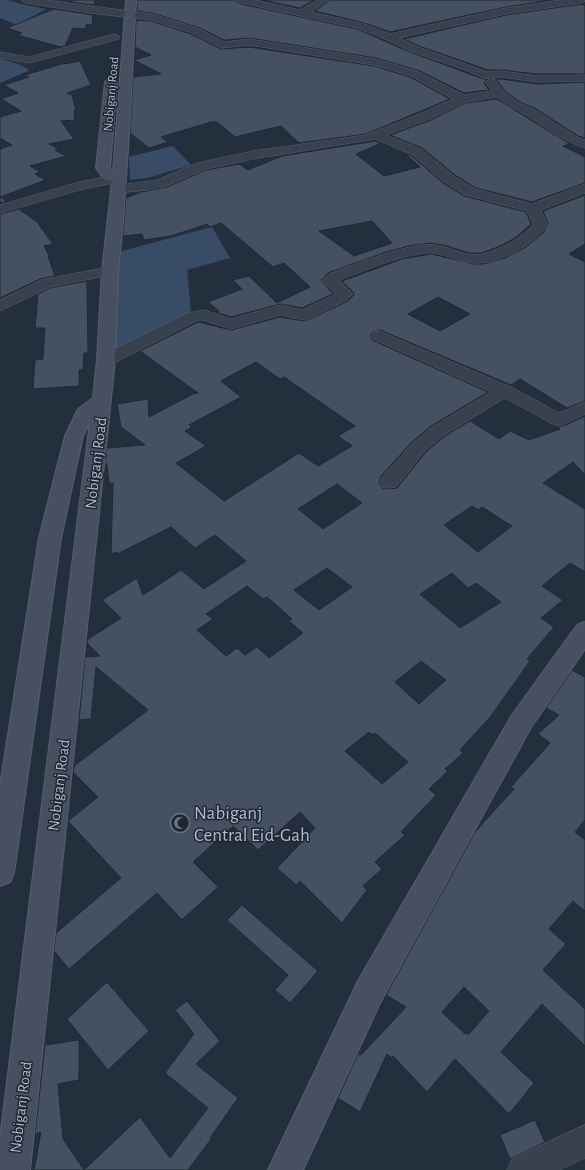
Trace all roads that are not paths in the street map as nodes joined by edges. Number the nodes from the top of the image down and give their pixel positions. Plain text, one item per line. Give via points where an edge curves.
1 (26, 0) edge
2 (118, 0) edge
3 (131, 0) edge
4 (241, 0) edge
5 (324, 0) edge
6 (581, 0) edge
7 (302, 13) junction
8 (119, 23) junction
9 (389, 37) junction
10 (114, 52) dead end
11 (0, 55) edge
12 (112, 74) dead end
13 (487, 76) junction
14 (585, 78) edge
15 (499, 93) junction
16 (462, 99) junction
17 (375, 135) junction
18 (585, 144) edge
19 (118, 183) junction
20 (585, 188) edge
21 (533, 208) junction
22 (0, 210) edge
23 (110, 271) junction
24 (0, 306) edge
25 (379, 336) dead end
26 (106, 360) junction
27 (505, 391) junction
28 (102, 400) junction
29 (585, 407) edge
30 (389, 482) dead end
31 (585, 631) edge
32 (0, 873) edge
33 (585, 1141) edge
34 (13, 1170) edge
35 (285, 1170) edge
36 (523, 1170) edge

1 - 8 street
2 - 8 main road, Nobiganj Road
3 - 8 main road, Nobiganj Road
4 - 7 street
5 - 7 street
6 - 9 street via 492,13
7 - 9 street via 360,26
8 - 10 main road, Nobiganj Road
8 - 11 street via 29,60
8 - 16 street via 152,17 196,31 222,45 249,42 382,64 415,74
8 - 19 main road, Nobiganj Road
9 - 13 street
12 - 19 main road, Nobiganj Road via 103,168
13 - 14 street via 501,74 537,79
13 - 15 street
15 - 16 street
15 - 18 street via 573,140
16 - 17 street
17 - 19 street via 202,166 147,186
17 - 21 street via 417,152 449,179 470,192
19 - 22 street via 73,188
19 - 23 main road, Nobiganj Road
20 - 21 street
21 - 26 street via 540,224 538,230 522,243 486,257 475,258 431,248 374,262 330,280 345,294 304,315 280,310 231,324 204,315 194,316
23 - 24 street via 46,283
23 - 26 main road, Nobiganj Road
25 - 27 street
26 - 28 main road, Nobiganj Road
27 - 29 street via 559,420
27 - 30 street via 438,431 419,447
28 - 32 main road, Nobiganj Road via 85,413 82,419 74,436 62,482 50,538
28 - 34 main road, Nobiganj Road
31 - 35 main road via 521,722 369,992
33 - 36 street

